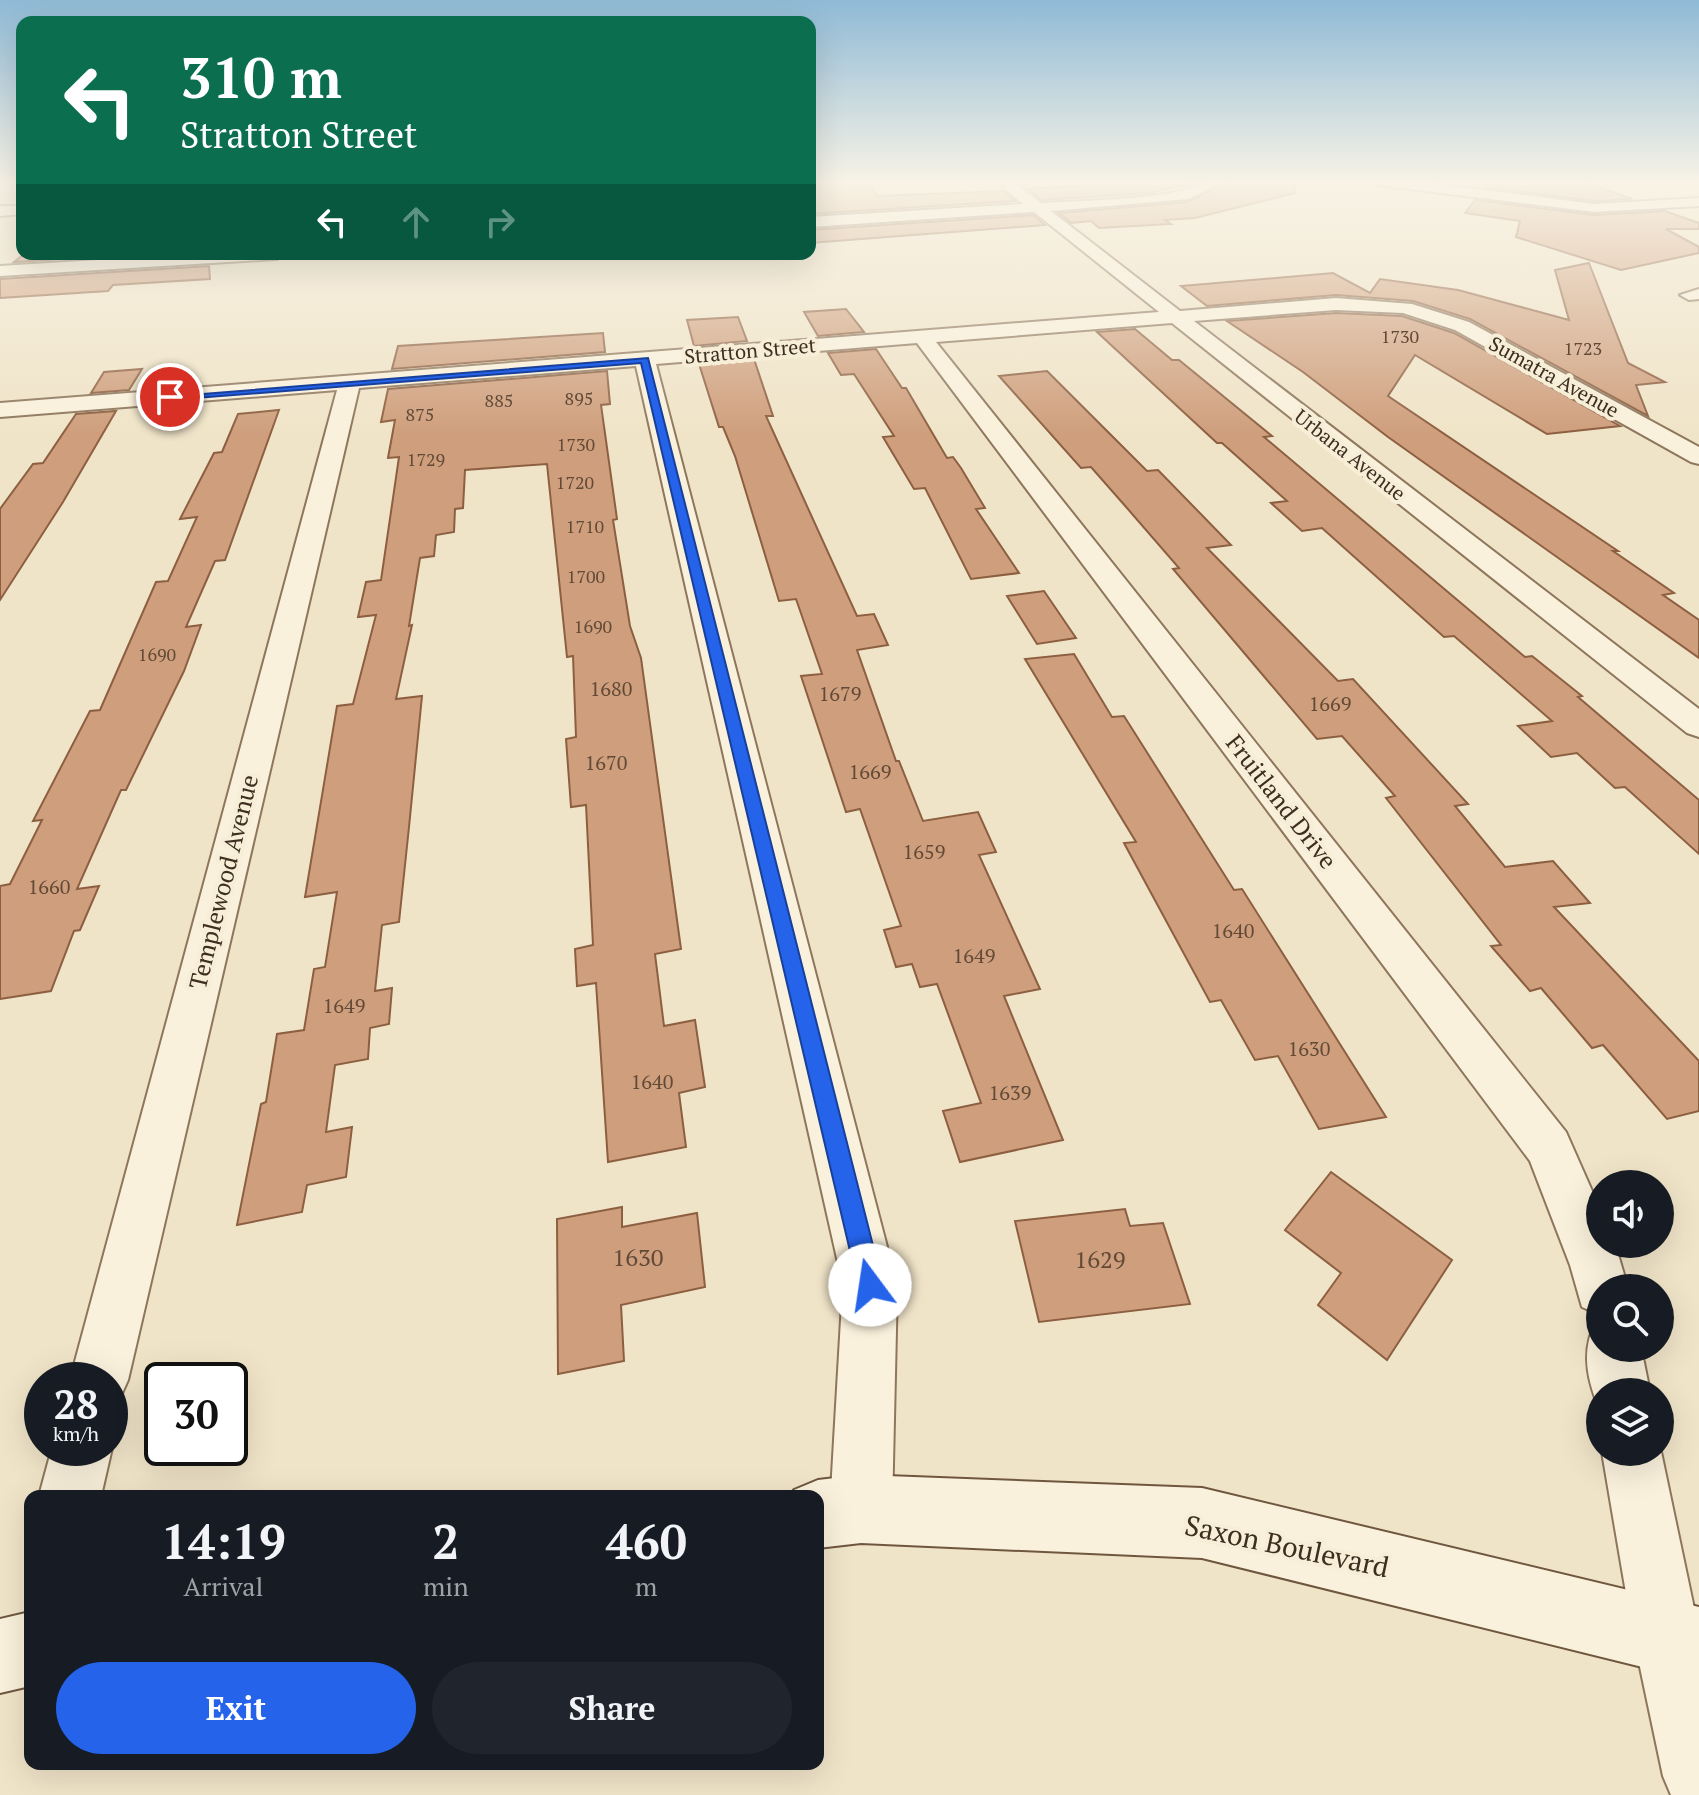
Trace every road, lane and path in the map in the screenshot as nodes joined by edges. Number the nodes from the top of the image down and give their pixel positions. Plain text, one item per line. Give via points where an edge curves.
1 (102, 265) edge
2 (1109, 265) edge
3 (0, 271) edge
4 (1405, 308) joint
5 (1175, 319) junction
6 (922, 337) junction
7 (645, 360) junction
8 (349, 384) junction
9 (10, 410) edge
10 (0, 435) edge
11 (1699, 457) edge
12 (1699, 726) edge
13 (1599, 1274) edge
14 (104, 1362) edge
15 (78, 1466) edge
16 (1636, 1466) edge
17 (72, 1490) edge
18 (840, 1512) edge
19 (1683, 1639) edge
20 (24, 1650) edge
21 (0, 1656) edge
22 (1699, 1776) edge

1 - 3 street
2 - 5 street, Urbana Avenue
4 - 5 street, Stratton Street via 1336,304
4 - 11 street, Sumatra Avenue via 1462,326
5 - 6 street, Stratton Street
5 - 12 street, Urbana Avenue
6 - 7 street, Stratton Street
6 - 13 street, Fruitland Drive via 1549,1148
7 - 8 street, Stratton Street
7 - 18 street via 870,1285
8 - 9 street, Stratton Street
8 - 14 street, Templewood Avenue
9 - 10 street
15 - 17 street
16 - 19 street
18 - 19 main road, Saxon Boulevard via 1202,1523
19 - 22 street
20 - 21 main road

